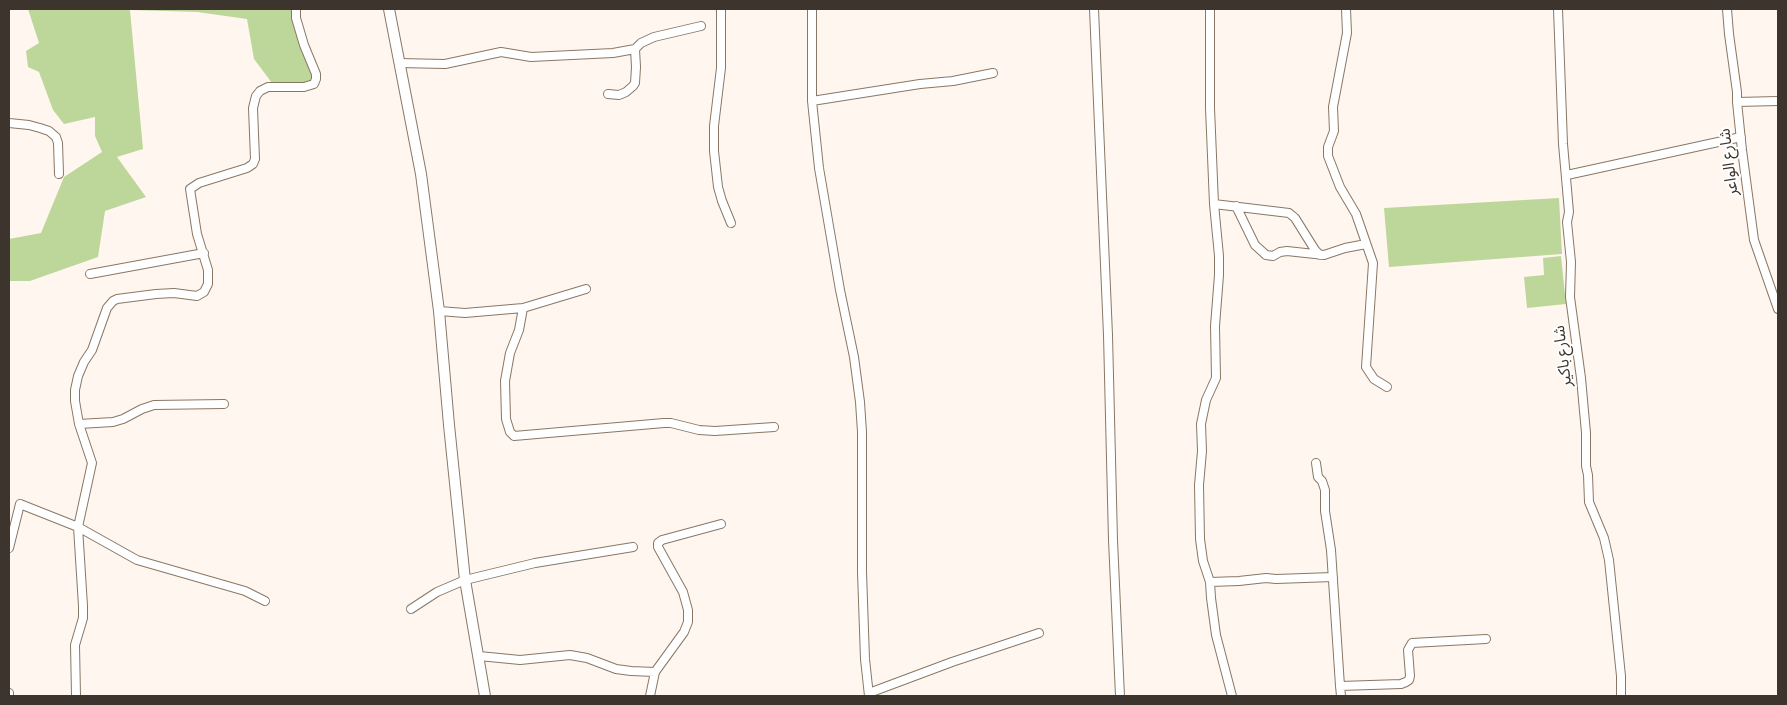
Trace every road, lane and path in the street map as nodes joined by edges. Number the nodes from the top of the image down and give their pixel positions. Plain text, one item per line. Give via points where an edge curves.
1 (296, 9) edge
2 (389, 9) edge
3 (721, 9) edge
4 (812, 9) edge
5 (1094, 9) edge
6 (1210, 9) edge
7 (1346, 9) edge
8 (1558, 9) edge
9 (1727, 9) edge
10 (701, 26) dead end
11 (635, 49) junction
12 (399, 63) junction
13 (993, 73) dead end
14 (608, 94) dead end
15 (1778, 101) edge
16 (812, 102) junction
17 (1738, 102) junction
18 (9, 123) edge
19 (1741, 137) junction
20 (59, 174) dead end
21 (1568, 175) junction
22 (1214, 204) junction
23 (1236, 206) junction
24 (731, 223) dead end
25 (1366, 244) junction
26 (204, 253) junction
27 (1320, 255) junction
28 (90, 274) dead end
29 (586, 289) dead end
30 (523, 308) junction
31 (1778, 309) edge
32 (439, 312) junction
33 (1387, 387) dead end
34 (224, 404) dead end
35 (79, 424) junction
36 (774, 427) dead end
37 (1316, 463) dead end
38 (721, 524) dead end
39 (78, 527) junction
40 (633, 547) dead end
41 (9, 548) edge
42 (1333, 577) junction
43 (465, 580) junction
44 (1210, 582) junction
45 (265, 601) dead end
46 (411, 609) dead end
47 (1039, 633) dead end
48 (1486, 639) dead end
49 (479, 656) junction
50 (655, 672) junction
51 (1340, 686) junction
52 (869, 695) edge
53 (76, 696) edge
54 (485, 696) edge
55 (650, 696) edge
56 (1120, 696) edge
57 (1232, 696) edge
58 (1341, 696) edge
59 (1621, 696) edge

1 - 26 street via 316,79 310,86 260,91 253,108 253,164 190,189 197,234
2 - 12 street
3 - 24 street via 715,163 719,193
4 - 16 street
5 - 56 street
6 - 22 street
7 - 25 street via 1347,33 1333,107 1334,131 1328,156 1356,214
8 - 21 street, شارع باكير via 1563,144
9 - 17 street, شارع الواعر
10 - 11 street via 654,37
11 - 12 street via 531,57 501,52 445,64
11 - 14 street via 635,83 619,95
12 - 32 street via 421,174
13 - 16 street via 953,82 920,84
15 - 17 street
16 - 52 street via 819,168 860,402 862,580
17 - 19 street, شارع الواعر
18 - 20 street via 40,128 56,137
19 - 21 street
19 - 31 street, شارع الواعر via 1754,240
21 - 59 street, شارع باكير via 1570,297 1581,378 1589,502 1609,560 1622,676
22 - 23 street
22 - 44 street via 1219,256 1214,326 1216,378 1202,412 1199,486 1202,560
23 - 27 street via 1289,213
23 - 27 street via 1255,245 1266,255 1287,251
25 - 27 street
25 - 33 street via 1373,263 1366,367 1374,379
26 - 28 street
26 - 35 street via 208,284 201,295 156,294 117,299 109,304 92,350 78,376 75,402
29 - 30 street
30 - 32 street
30 - 36 street via 505,381 506,419 514,436 664,423 715,432
32 - 43 street
34 - 35 street via 154,405 113,422
35 - 39 street via 92,464
37 - 42 street via 1318,477 1325,490
38 - 50 street via 658,543 683,592 688,622
39 - 41 street via 20,504
39 - 45 street via 137,560 245,591
39 - 53 street via 83,618 75,645
40 - 43 street via 535,563
42 - 44 street
42 - 51 street
43 - 46 street via 437,592
43 - 49 street
44 - 57 street via 1216,635
47 - 52 street via 952,662
48 - 51 street via 1412,644 1408,650 1410,676 1406,682
49 - 50 street via 520,660 570,655 616,669
49 - 54 street
50 - 55 street
51 - 58 street

